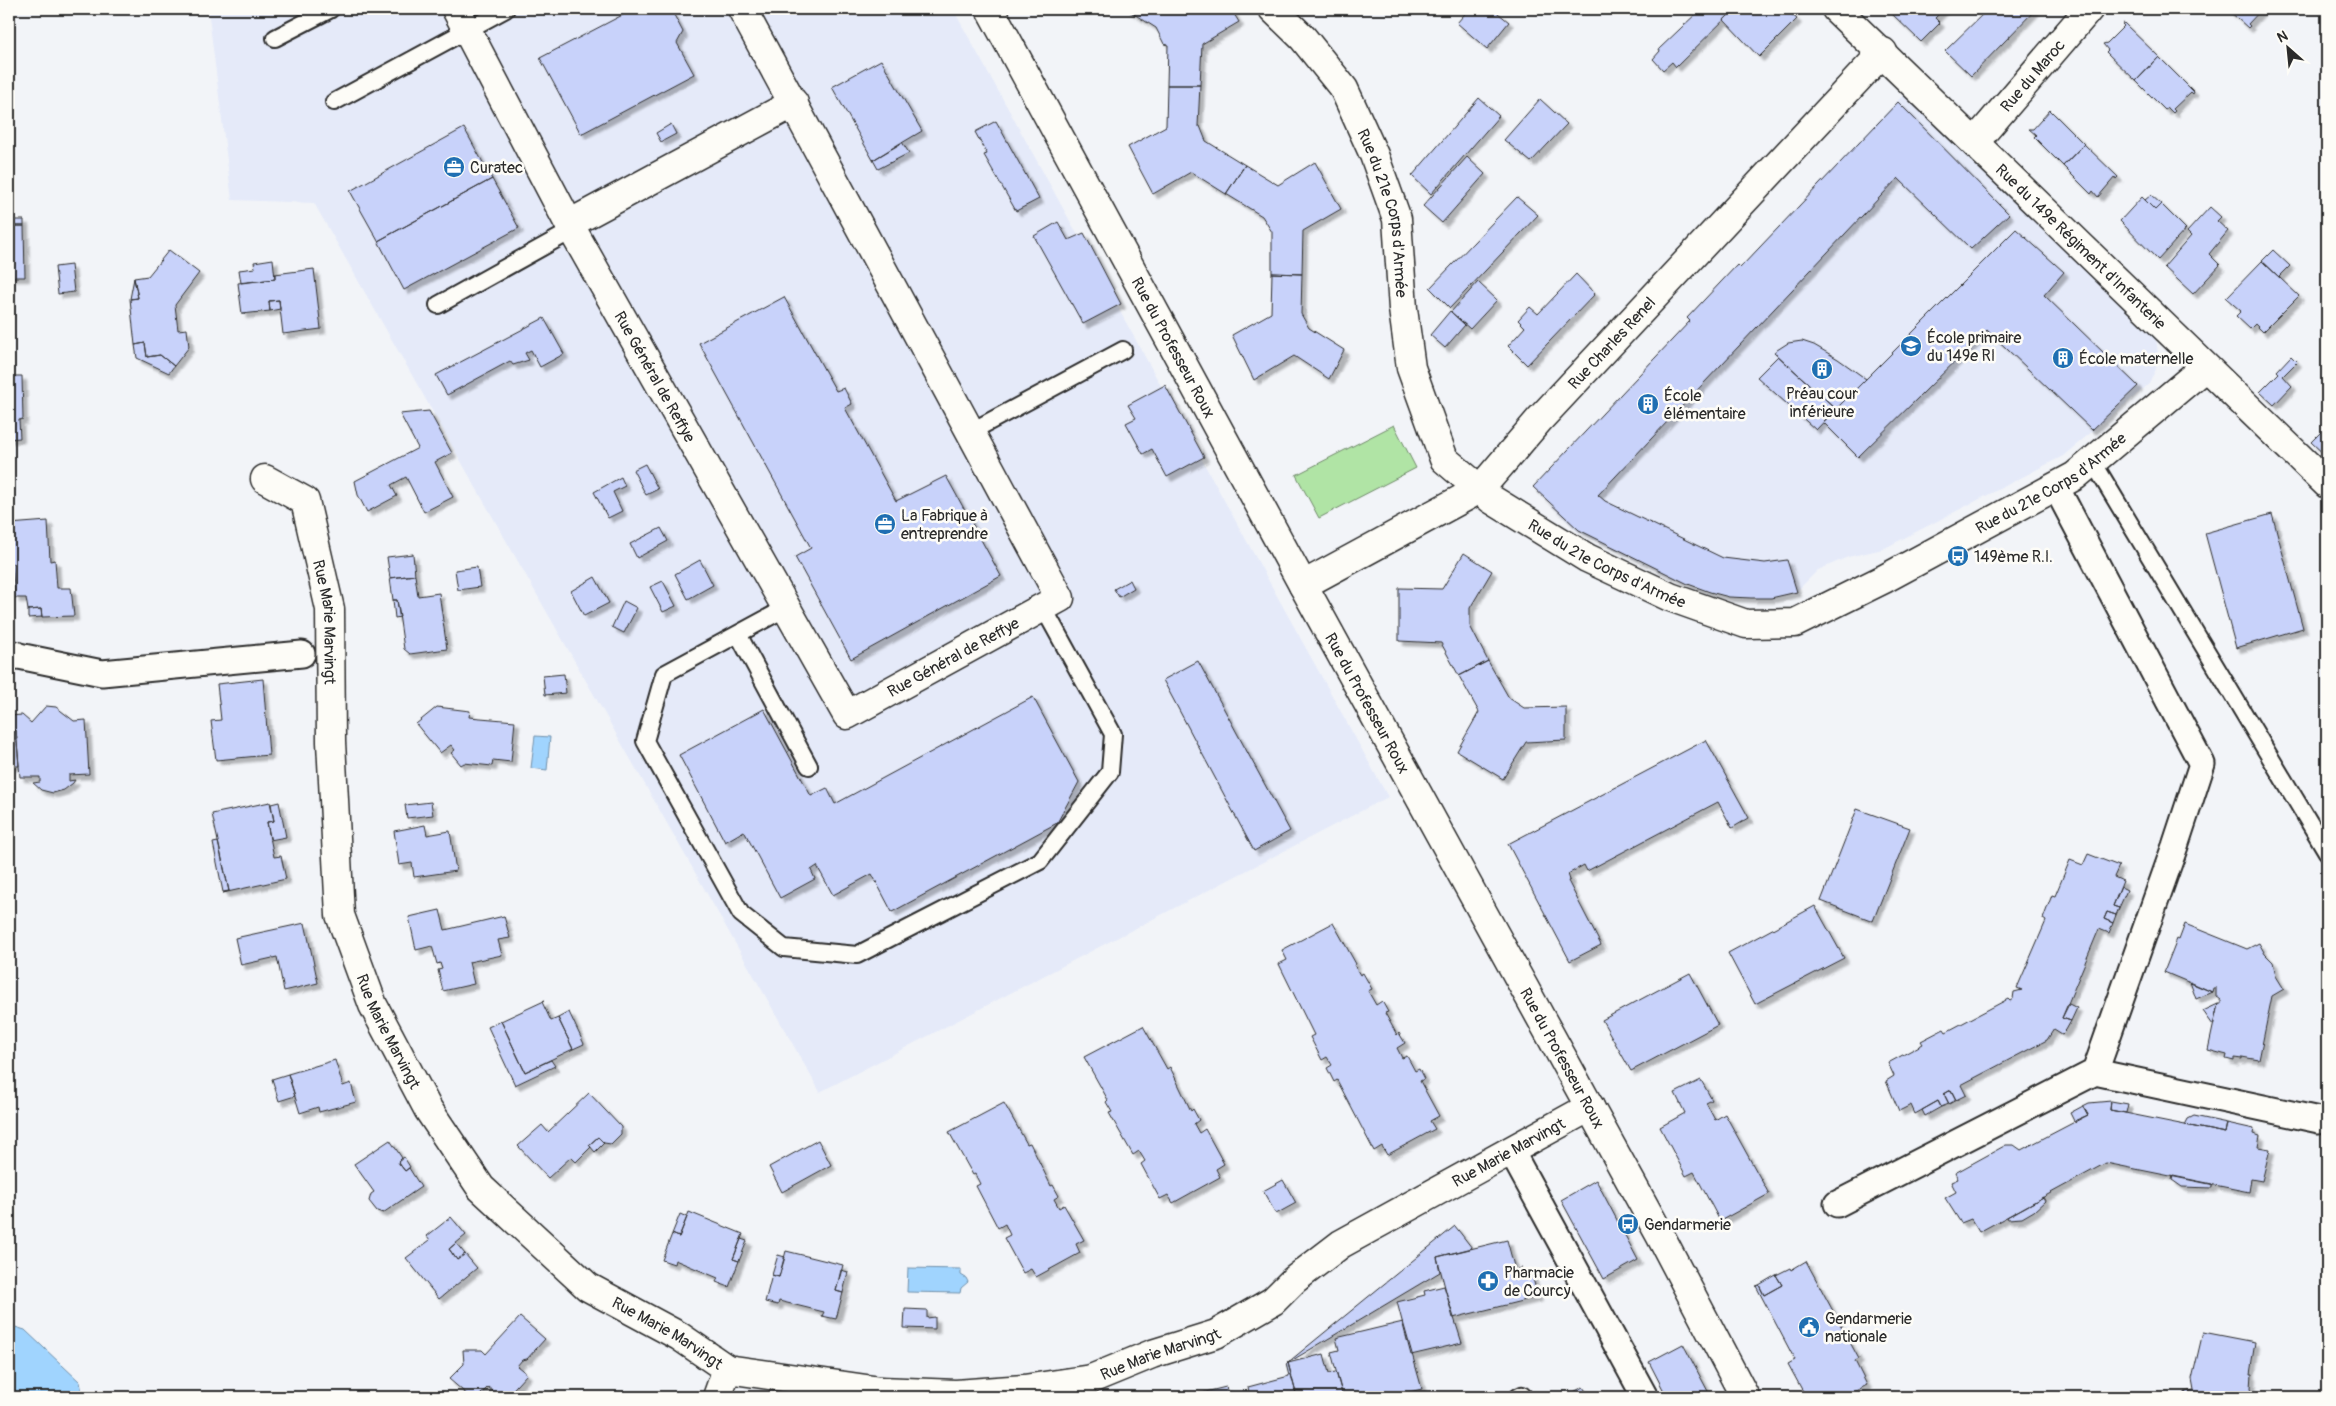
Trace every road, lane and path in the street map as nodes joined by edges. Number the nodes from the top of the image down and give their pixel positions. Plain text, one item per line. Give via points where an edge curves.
1 (331, 9) edge
2 (506, 9) edge
3 (742, 9) edge
4 (990, 9) edge
5 (1273, 9) edge
6 (1836, 9) edge
7 (2088, 9) edge
8 (462, 19) edge
9 (275, 38) dead end
10 (1883, 52) junction
11 (334, 102) dead end
12 (794, 104) junction
13 (1975, 142) junction
14 (571, 227) junction
15 (438, 306) dead end
16 (1123, 350) dead end
17 (2205, 367) junction
18 (970, 432) junction
19 (2093, 462) junction
20 (265, 480) dead end
21 (2327, 484) edge
22 (2056, 487) junction
23 (1480, 489) junction
24 (1303, 585) junction
25 (1043, 607) junction
26 (786, 608) junction
27 (738, 634) junction
28 (302, 654) dead end
29 (11, 655) edge
30 (809, 766) dead end
31 (2327, 852) edge
32 (2095, 1072) junction
33 (1590, 1108) junction
34 (2319, 1120) dead end
35 (1511, 1151) junction
36 (1838, 1204) dead end
37 (727, 1369) junction
38 (717, 1397) edge
39 (1518, 1397) edge
40 (1524, 1397) edge
41 (1645, 1397) edge
42 (1745, 1397) edge

1 - 9 lane
2 - 8 lane
3 - 12 street, Rue Général de Reffye
4 - 24 street, Rue du Professeur Roux
5 - 23 street, Rue du 21e Corps d'Armée via 1303,38 1344,89 1374,155 1397,219 1411,368 1444,458
6 - 10 street, Rue du 149e Régiment d'Infanterie
7 - 13 street, Rue du Maroc
8 - 11 lane
8 - 14 street, Rue Général de Reffye
10 - 13 street, Rue du 149e Régiment d'Infanterie
10 - 23 street, Rue Charles Renel via 1539,420
12 - 14 street
12 - 18 street, Rue Général de Reffye
13 - 17 street, Rue du 149e Régiment d'Infanterie
14 - 15 lane
14 - 26 street, Rue Général de Reffye
16 - 18 lane
17 - 19 street, Rue du 21e Corps d'Armée
17 - 21 street, Rue du 149e Régiment d'Infanterie
18 - 25 street, Rue Général de Reffye via 1060,598
19 - 22 street, Rue du 21e Corps d'Armée
19 - 31 lane
20 - 37 street, Rue Marie Marvingt via 304,500 330,609 331,742 340,915 373,1005 428,1109 481,1188 588,1287 678,1336
22 - 23 street, Rue du 21e Corps d'Armée via 1795,623 1746,624 1670,597 1587,558
22 - 32 street via 2202,764
23 - 24 street, Rue Charles Renel
24 - 33 street, Rue du Professeur Roux
25 - 26 street, Rue Général de Reffye via 847,715
25 - 27 lane via 1113,734 1110,772 1040,861 857,955 784,948 741,914 645,741 664,674
26 - 27 lane
27 - 30 lane
28 - 29 street via 102,672
32 - 34 street
32 - 36 street
33 - 35 street, Rue Marie Marvingt
33 - 42 street, Rue du Professeur Roux
35 - 37 street, Rue Marie Marvingt via 1341,1244 1294,1280 1273,1301 1216,1334 1152,1354 1091,1379 1024,1389 956,1394 880,1391
35 - 41 street
37 - 38 street
39 - 40 lane

